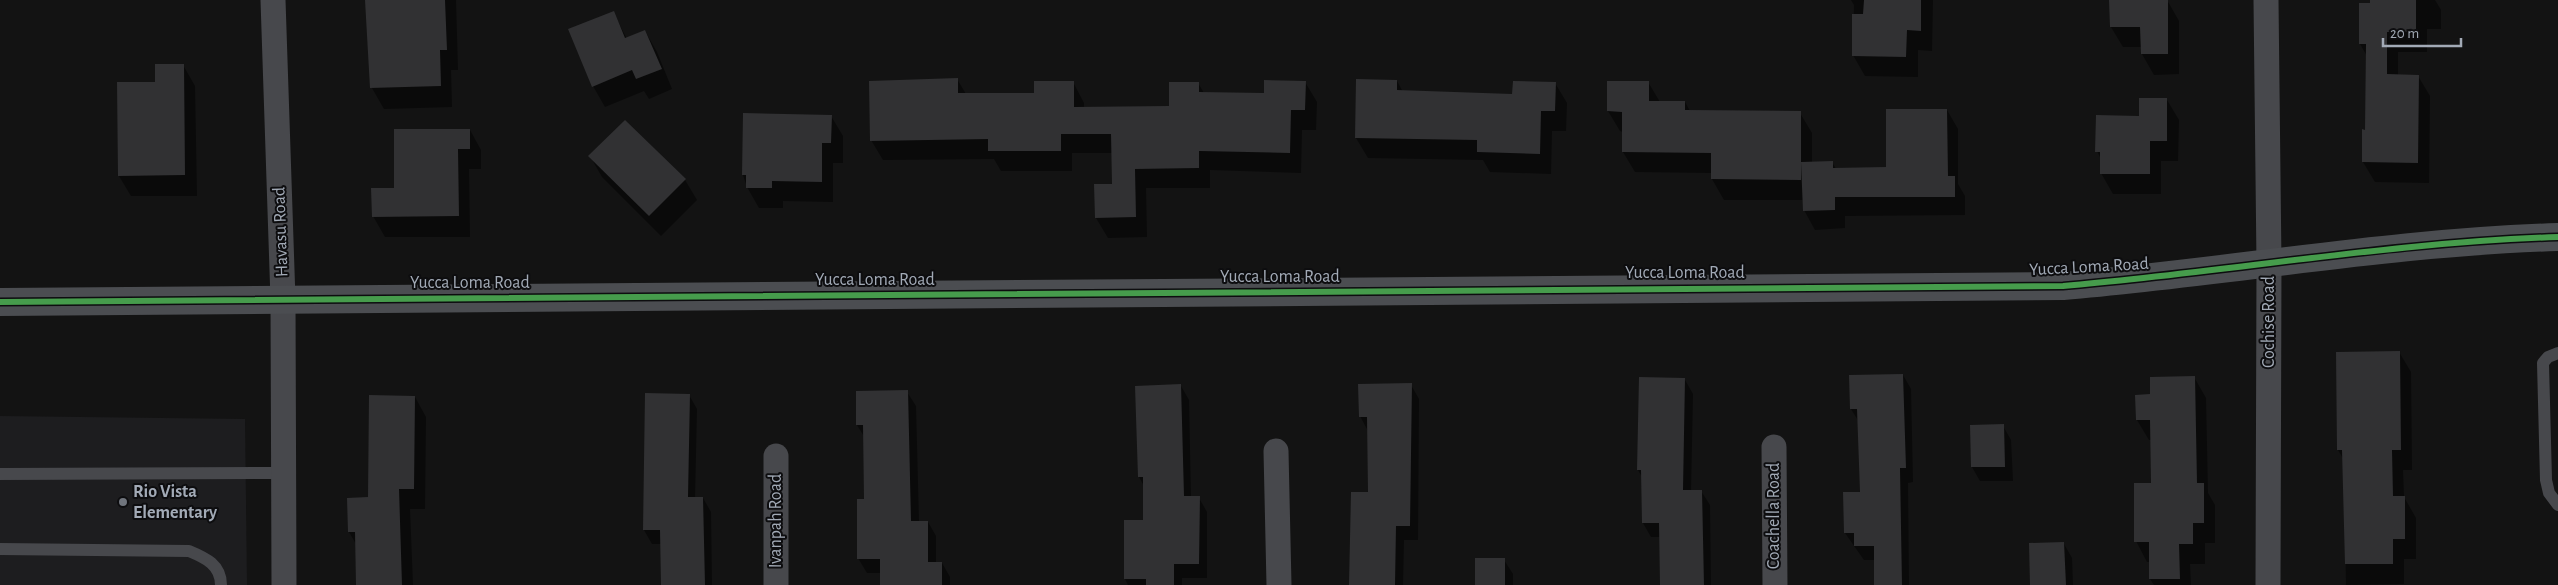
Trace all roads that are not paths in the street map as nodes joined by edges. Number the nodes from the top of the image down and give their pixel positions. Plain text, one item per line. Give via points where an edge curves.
1 (273, 0) edge
2 (2266, 0) edge
3 (2558, 237) edge
4 (2269, 263) junction
5 (283, 300) junction
6 (0, 302) edge
7 (2558, 354) edge
8 (1774, 447) dead end
9 (1276, 451) dead end
10 (776, 456) dead end
11 (284, 473) junction
12 (0, 474) edge
13 (2558, 505) edge
14 (0, 549) edge
15 (221, 585) edge
16 (284, 585) edge
17 (776, 585) edge
18 (1279, 585) edge
19 (1775, 585) edge
20 (2268, 585) edge

1 - 5 street, Havasu Road
2 - 4 street, Cochise Road
3 - 4 main road, Yucca Loma Road via 2498,239
4 - 5 main road, Yucca Loma Road via 2063,286
4 - 20 street, Cochise Road
5 - 6 main road, Yucca Loma Road
5 - 11 street, Havasu Road
7 - 13 lane via 2542,363 2546,480 2549,493
8 - 19 street, Coachella Road
9 - 18 street
10 - 17 street, Ivanpah Road
11 - 12 lane
11 - 16 street, Havasu Road
14 - 15 lane via 189,551 208,559 221,575

